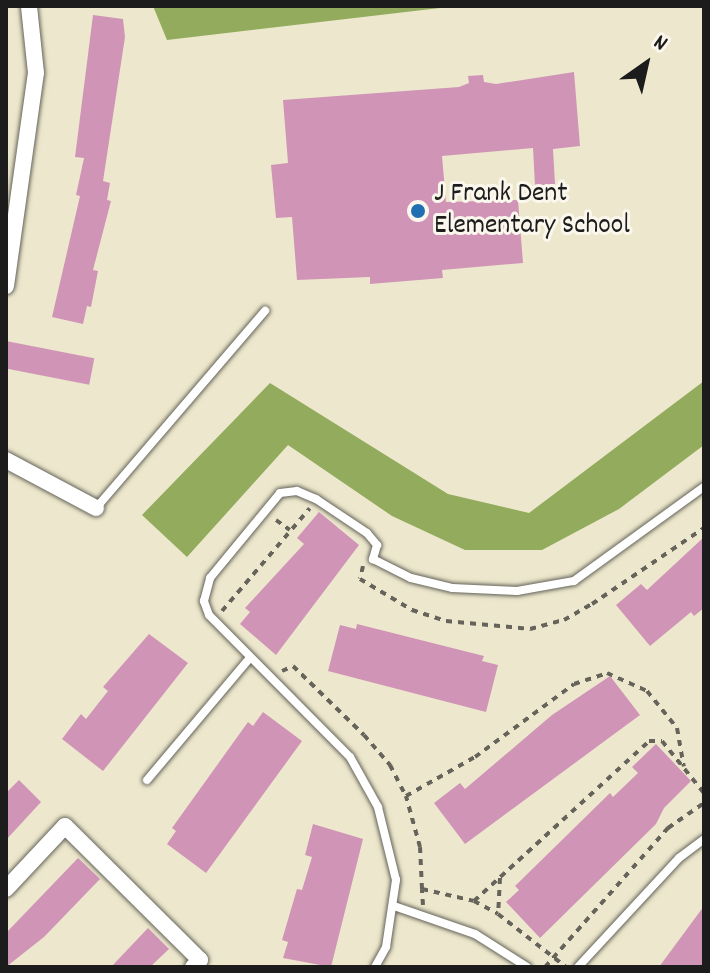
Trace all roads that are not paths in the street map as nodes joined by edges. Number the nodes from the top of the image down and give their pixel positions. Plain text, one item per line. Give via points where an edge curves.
1 (29, 6) edge
2 (6, 286) edge
3 (265, 311) dead end
4 (6, 460) edge
5 (704, 487) edge
6 (96, 508) joint
7 (248, 660) junction
8 (147, 780) dead end
9 (704, 839) edge
10 (6, 889) edge
11 (394, 906) junction
12 (196, 963) edge
13 (375, 967) edge
14 (527, 967) edge
15 (578, 967) edge

1 - 2 street via 36,73
3 - 6 lane
4 - 6 street
5 - 7 lane via 574,581 517,591 452,588 411,578 373,559 377,545 367,533 316,499 297,491 280,493 205,589 209,615
7 - 8 lane
7 - 11 lane via 334,739 360,773 389,839 396,870
9 - 15 lane via 679,858
10 - 12 street via 65,826
11 - 13 lane
11 - 14 lane via 475,934

